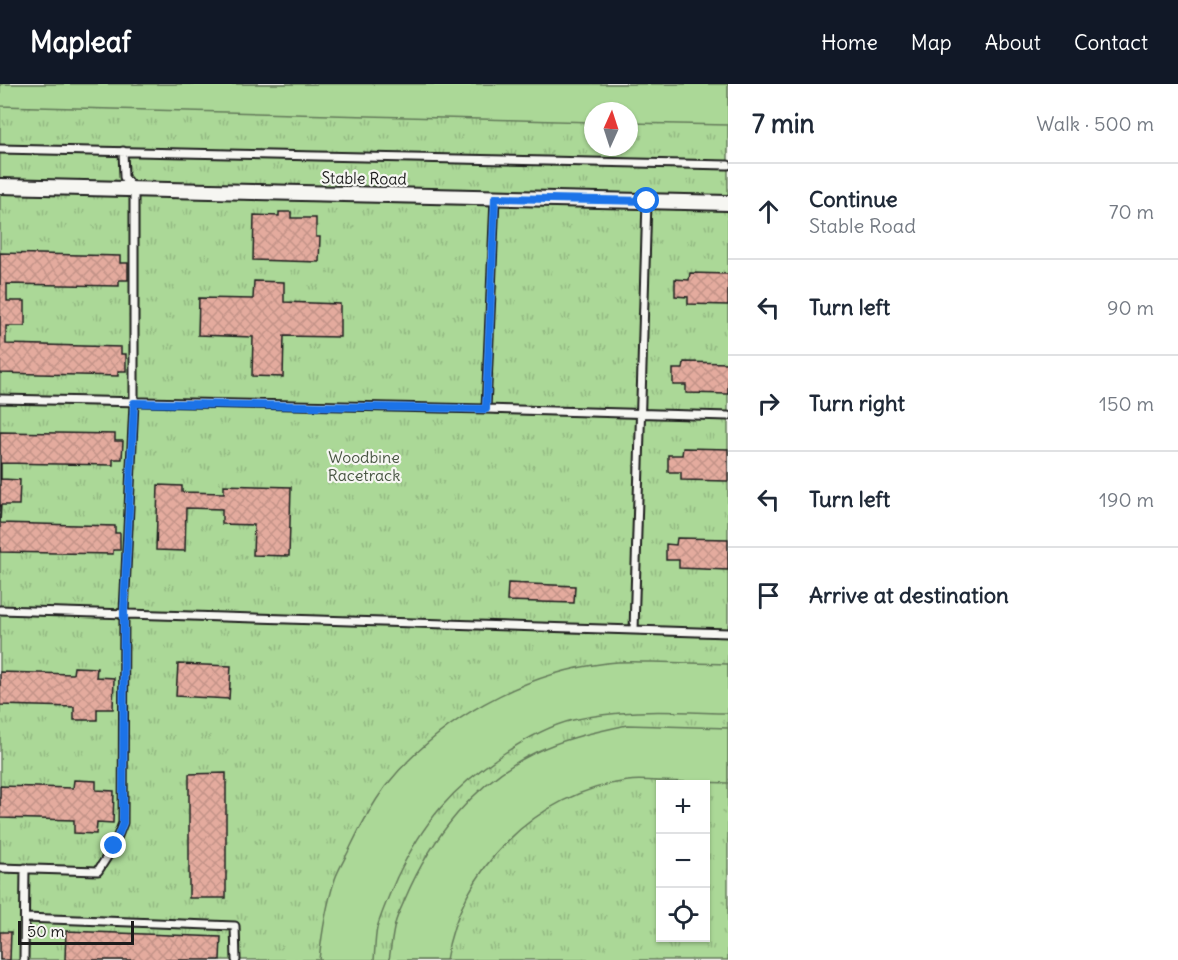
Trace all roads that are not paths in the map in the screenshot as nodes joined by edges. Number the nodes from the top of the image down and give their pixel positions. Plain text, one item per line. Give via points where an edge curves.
1 (0, 149) edge
2 (123, 151) junction
3 (728, 165) edge
4 (0, 186) edge
5 (134, 190) junction
6 (495, 198) junction
7 (647, 201) junction
8 (728, 203) edge
9 (0, 399) edge
10 (134, 403) junction
11 (486, 409) junction
12 (641, 413) junction
13 (728, 416) edge
14 (0, 610) edge
15 (124, 612) junction
16 (634, 630) junction
17 (728, 633) edge
18 (0, 867) edge
19 (25, 868) junction
20 (25, 918) junction
21 (24, 960) edge
22 (236, 960) edge

1 - 2 lane
2 - 3 lane
2 - 5 lane via 124,177
4 - 5 street, Stable Road
5 - 6 street, Stable Road
5 - 10 lane
6 - 7 street, Stable Road
6 - 11 lane
7 - 8 street, Stable Road
7 - 12 lane
9 - 10 lane
10 - 11 lane
10 - 15 lane
11 - 12 lane
12 - 13 lane
12 - 16 lane
14 - 15 lane
15 - 16 lane
15 - 19 lane via 123,823 98,871
16 - 17 lane
18 - 19 lane
19 - 20 lane
20 - 21 lane
20 - 22 lane via 235,926

